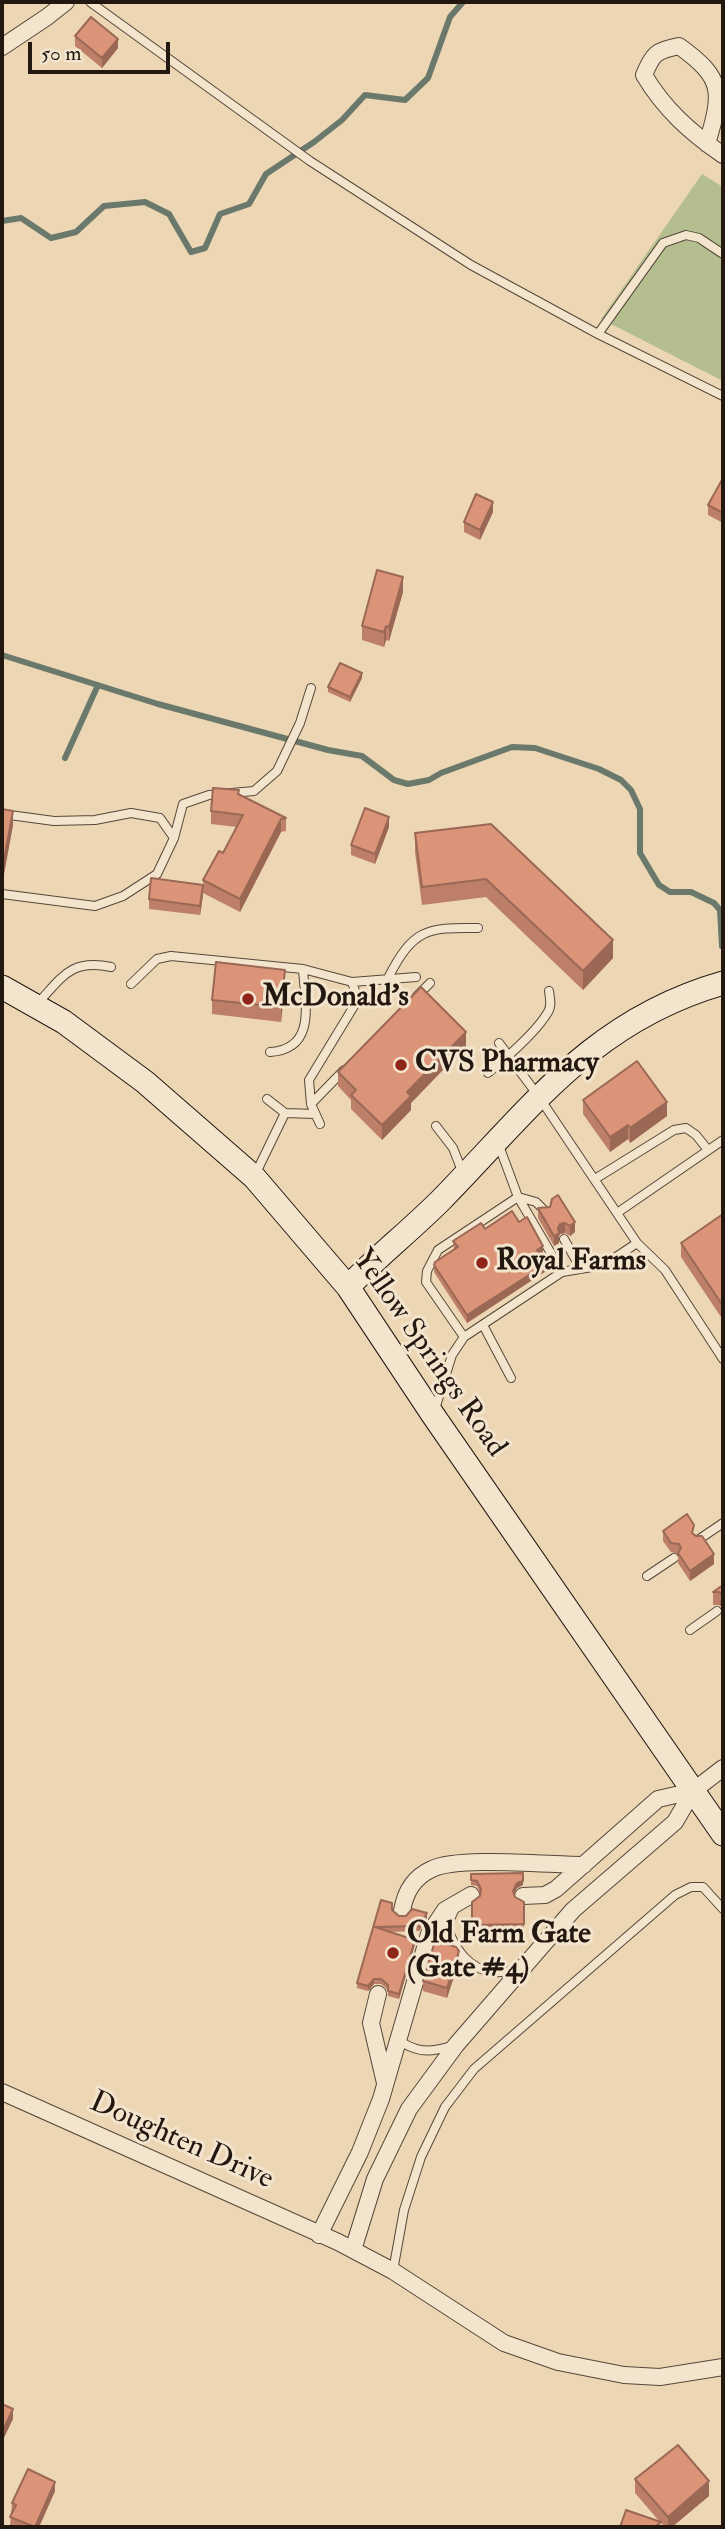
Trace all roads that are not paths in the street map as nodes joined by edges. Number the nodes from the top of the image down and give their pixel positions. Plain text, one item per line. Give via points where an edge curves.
1 (66, 2) edge
2 (90, 2) edge
3 (2, 47) edge
4 (707, 144) junction
5 (723, 155) edge
6 (723, 254) edge
7 (598, 334) junction
8 (723, 396) edge
9 (311, 688) dead end
10 (2, 814) edge
11 (174, 838) junction
12 (2, 894) edge
13 (478, 928) dead end
14 (111, 967) dead end
15 (303, 970) junction
16 (416, 977) dead end
17 (388, 978) junction
18 (352, 982) junction
19 (430, 983) dead end
20 (723, 983) edge
21 (131, 984) dead end
22 (2, 987) edge
23 (549, 990) dead end
24 (412, 1002) edge
25 (36, 1005) junction
26 (499, 1043) dead end
27 (270, 1052) dead end
28 (508, 1057) junction
29 (348, 1067) edge
30 (488, 1073) dead end
31 (539, 1097) junction
32 (267, 1099) dead end
33 (311, 1104) junction
34 (285, 1114) junction
35 (315, 1114) junction
36 (320, 1124) dead end
37 (436, 1126) dead end
38 (497, 1140) junction
39 (723, 1140) edge
40 (708, 1150) junction
41 (464, 1176) junction
42 (254, 1177) junction
43 (595, 1180) junction
44 (518, 1197) junction
45 (546, 1212) edge
46 (618, 1213) junction
47 (564, 1239) dead end
48 (637, 1242) junction
49 (581, 1269) junction
50 (562, 1272) junction
51 (348, 1287) junction
52 (483, 1325) junction
53 (464, 1337) junction
54 (723, 1359) edge
55 (511, 1378) dead end
56 (433, 1415) junction
57 (723, 1523) edge
58 (698, 1540) edge
59 (674, 1558) dead end
60 (647, 1576) dead end
61 (717, 1611) dead end
62 (690, 1630) dead end
63 (723, 1768) edge
64 (693, 1791) junction
65 (723, 1834) edge
66 (584, 1865) junction
67 (523, 1896) dead end
68 (464, 1899) joint
69 (723, 1909) edge
70 (402, 1911) dead end
71 (520, 1970) junction
72 (378, 1994) dead end
73 (400, 2034) junction
74 (456, 2045) junction
75 (386, 2084) junction
76 (2, 2092) edge
77 (320, 2235) junction
78 (345, 2246) junction
79 (393, 2271) junction
80 (723, 2368) edge

1 - 3 street
2 - 7 lane via 310,161 471,265
4 - 4 street via 656,95 644,75 652,57 661,50 679,46 716,81 719,104
4 - 5 street
6 - 7 lane via 687,235 663,243
7 - 8 lane
9 - 11 lane via 277,771 254,791 209,795 183,804
10 - 11 lane via 54,821 131,813 160,818
11 - 12 lane via 157,874 123,897 95,906
13 - 17 lane via 442,928 415,938
14 - 25 lane via 91,963 67,971
15 - 18 lane
15 - 21 lane via 171,956 157,959
15 - 27 lane via 303,1032 289,1048
16 - 17 lane
17 - 18 lane
18 - 33 lane via 354,1006 309,1080
19 - 24 lane
20 - 31 main road via 672,999 618,1030 564,1071
22 - 25 main road, Yellow Springs Road
23 - 28 lane via 549,1011
25 - 42 main road, Yellow Springs Road via 145,1082
26 - 28 lane
28 - 30 lane
28 - 31 lane
29 - 33 lane
31 - 38 main road
31 - 43 lane
32 - 34 lane
33 - 35 lane
34 - 35 lane
34 - 42 lane
35 - 36 lane
37 - 41 lane via 453,1148
38 - 41 main road
38 - 44 lane
39 - 40 lane
40 - 43 lane via 686,1128 674,1130
40 - 46 lane
41 - 51 main road
42 - 51 main road, Yellow Springs Road
43 - 46 lane
44 - 45 lane via 536,1202
44 - 50 lane
44 - 53 lane via 438,1250 427,1271 426,1282
46 - 48 lane
47 - 49 lane
48 - 49 lane via 604,1265
48 - 54 lane via 664,1270
49 - 50 lane
50 - 52 lane
51 - 56 main road, Yellow Springs Road
52 - 53 lane
52 - 55 lane
53 - 56 lane via 452,1355
56 - 64 main road, Yellow Springs Road
57 - 58 lane
59 - 60 lane
61 - 62 lane
63 - 64 street
64 - 65 main road, Yellow Springs Road
64 - 66 street via 658,1799
64 - 71 street via 675,1822 573,1910
66 - 67 street via 545,1895
66 - 70 street via 458,1863 432,1869 413,1883
68 - 71 lane via 447,1926 454,1946 470,1962 493,1972
68 - 73 street via 445,1910 429,1934
69 - 79 lane via 703,1888 691,1886 675,1895 474,2069 445,2107 421,2157 404,2210
71 - 74 street
72 - 75 street via 371,2023
73 - 74 lane via 403,2043 416,2051
73 - 75 street
74 - 78 street via 409,2109
75 - 77 street
76 - 77 street, Doughten Drive
77 - 78 street, Doughten Drive
78 - 79 street, Doughten Drive
79 - 80 street, Doughten Drive via 504,2343 558,2362 660,2377

